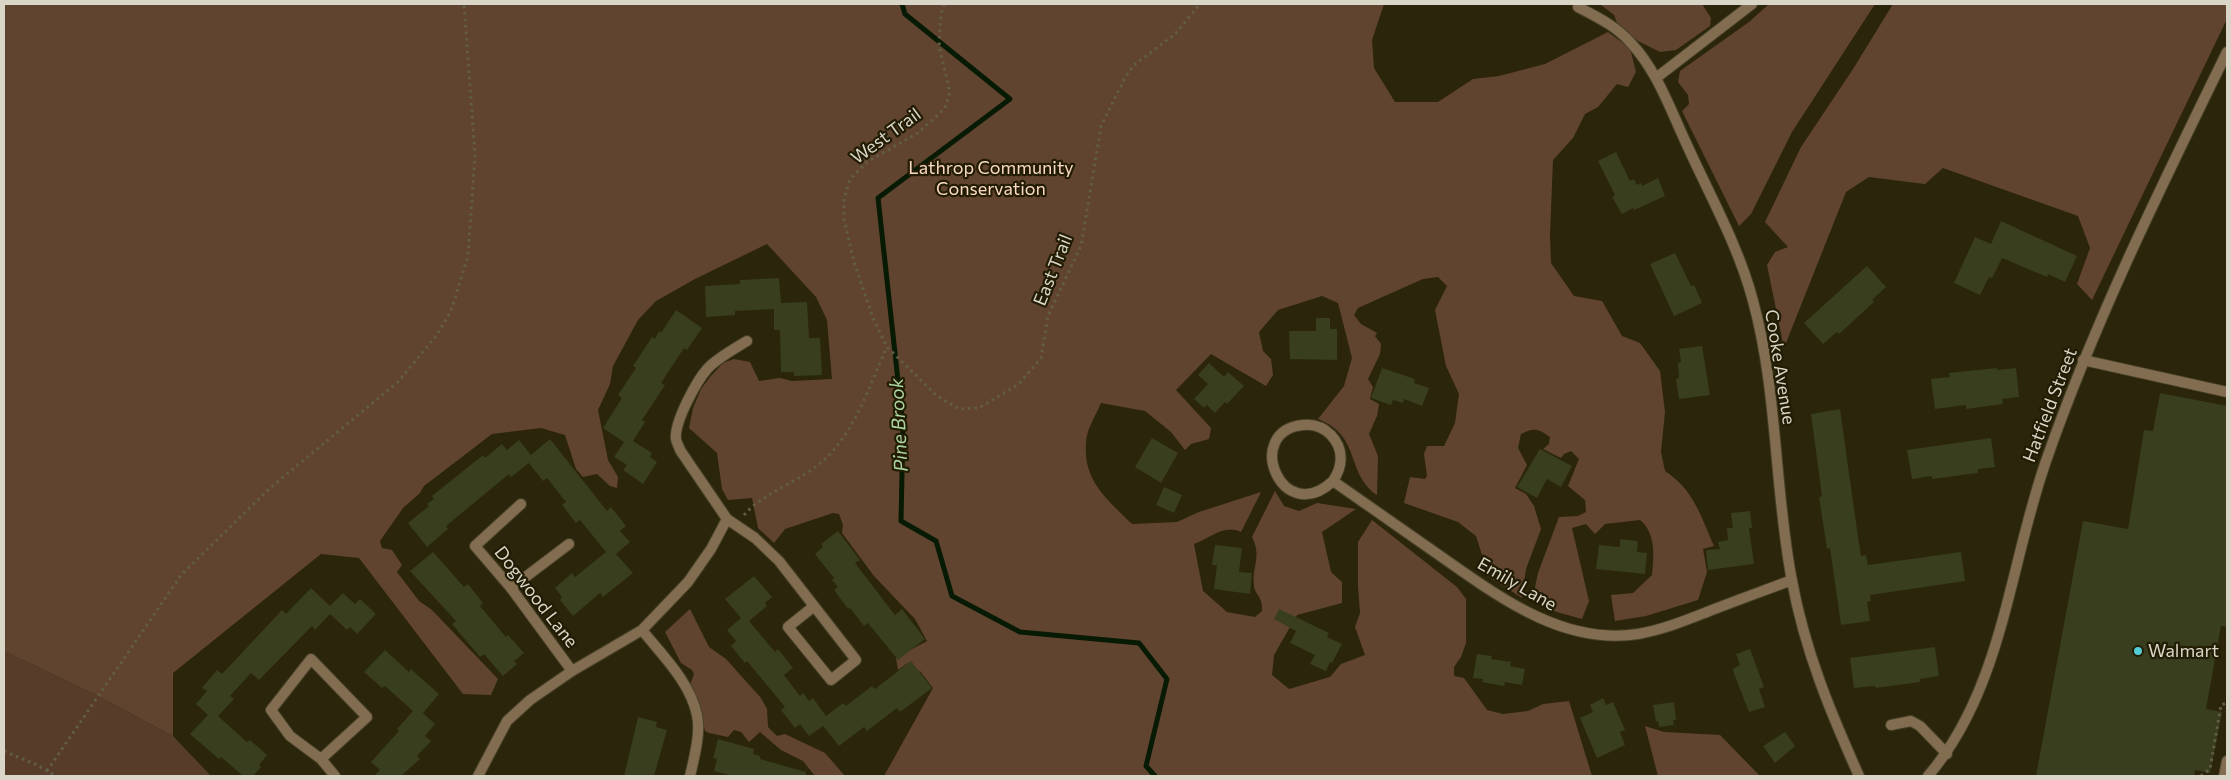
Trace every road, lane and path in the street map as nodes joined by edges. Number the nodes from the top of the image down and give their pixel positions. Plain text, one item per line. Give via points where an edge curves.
1 (464, 4) edge
2 (944, 4) edge
3 (1200, 4) edge
4 (1752, 4) edge
5 (1578, 7) dead end
6 (2227, 52) edge
7 (1656, 78) junction
8 (747, 341) dead end
9 (888, 347) junction
10 (2084, 360) junction
11 (2227, 392) edge
12 (1333, 481) junction
13 (521, 504) dead end
14 (744, 516) dead end
15 (727, 518) junction
16 (569, 544) dead end
17 (1792, 580) junction
18 (511, 588) junction
19 (813, 607) junction
20 (642, 630) junction
21 (572, 671) junction
22 (2227, 703) edge
23 (1892, 725) dead end
24 (4, 751) edge
25 (1947, 754) junction
26 (321, 759) junction
27 (2227, 761) edge
28 (47, 771) junction
29 (56, 776) edge
30 (336, 776) edge
31 (478, 776) edge
32 (690, 776) edge
33 (1859, 776) edge
34 (1928, 776) edge
35 (2201, 776) edge
36 (2224, 776) edge

1 - 28 path via 475,155 468,256 451,311 436,336 398,382 270,488 181,575
2 - 9 path, West Trail via 939,46 950,92 945,108 918,133 867,162 850,179 844,199 844,219 854,262
3 - 9 path, East Trail via 1175,34 1133,66 1101,126 1080,246 1048,316 1041,358 1019,384 979,408 959,410 937,396
4 - 7 street
5 - 7 street, Cooke Avenue via 1605,21 1631,42
6 - 10 street, Hatfield Street via 2166,177
7 - 17 street, Cooke Avenue via 1738,256 1753,299 1763,341
8 - 15 street via 720,358 699,380 681,419 676,439 680,450
9 - 14 path via 853,422 826,459 753,505
10 - 11 street
10 - 25 street, Hatfield Street via 2044,465 1995,646 1969,714
12 - 12 street via 1341,460 1338,444 1328,432 1314,426 1298,426 1284,432 1272,452 1272,460 1275,475 1285,486 1306,494 1321,490
12 - 17 street, Emily Lane via 1517,606 1539,618 1592,634 1637,634 1663,629
13 - 18 street, Dogwood Lane via 475,546
15 - 19 street via 779,561
15 - 20 street via 700,566
16 - 18 street
17 - 33 street, Cooke Avenue via 1805,640 1824,695
18 - 21 street, Dogwood Lane
19 - 19 street via 856,660 831,680 788,627
20 - 21 street
20 - 32 street via 681,680 696,710 698,726
21 - 31 street via 530,700 507,721
22 - 35 path via 2221,705 2210,769
23 - 25 street via 1911,720
24 - 28 path
25 - 34 street, Hatfield Street
26 - 26 street via 290,736 271,710 311,659 367,718
26 - 30 street
27 - 36 street
28 - 29 path

